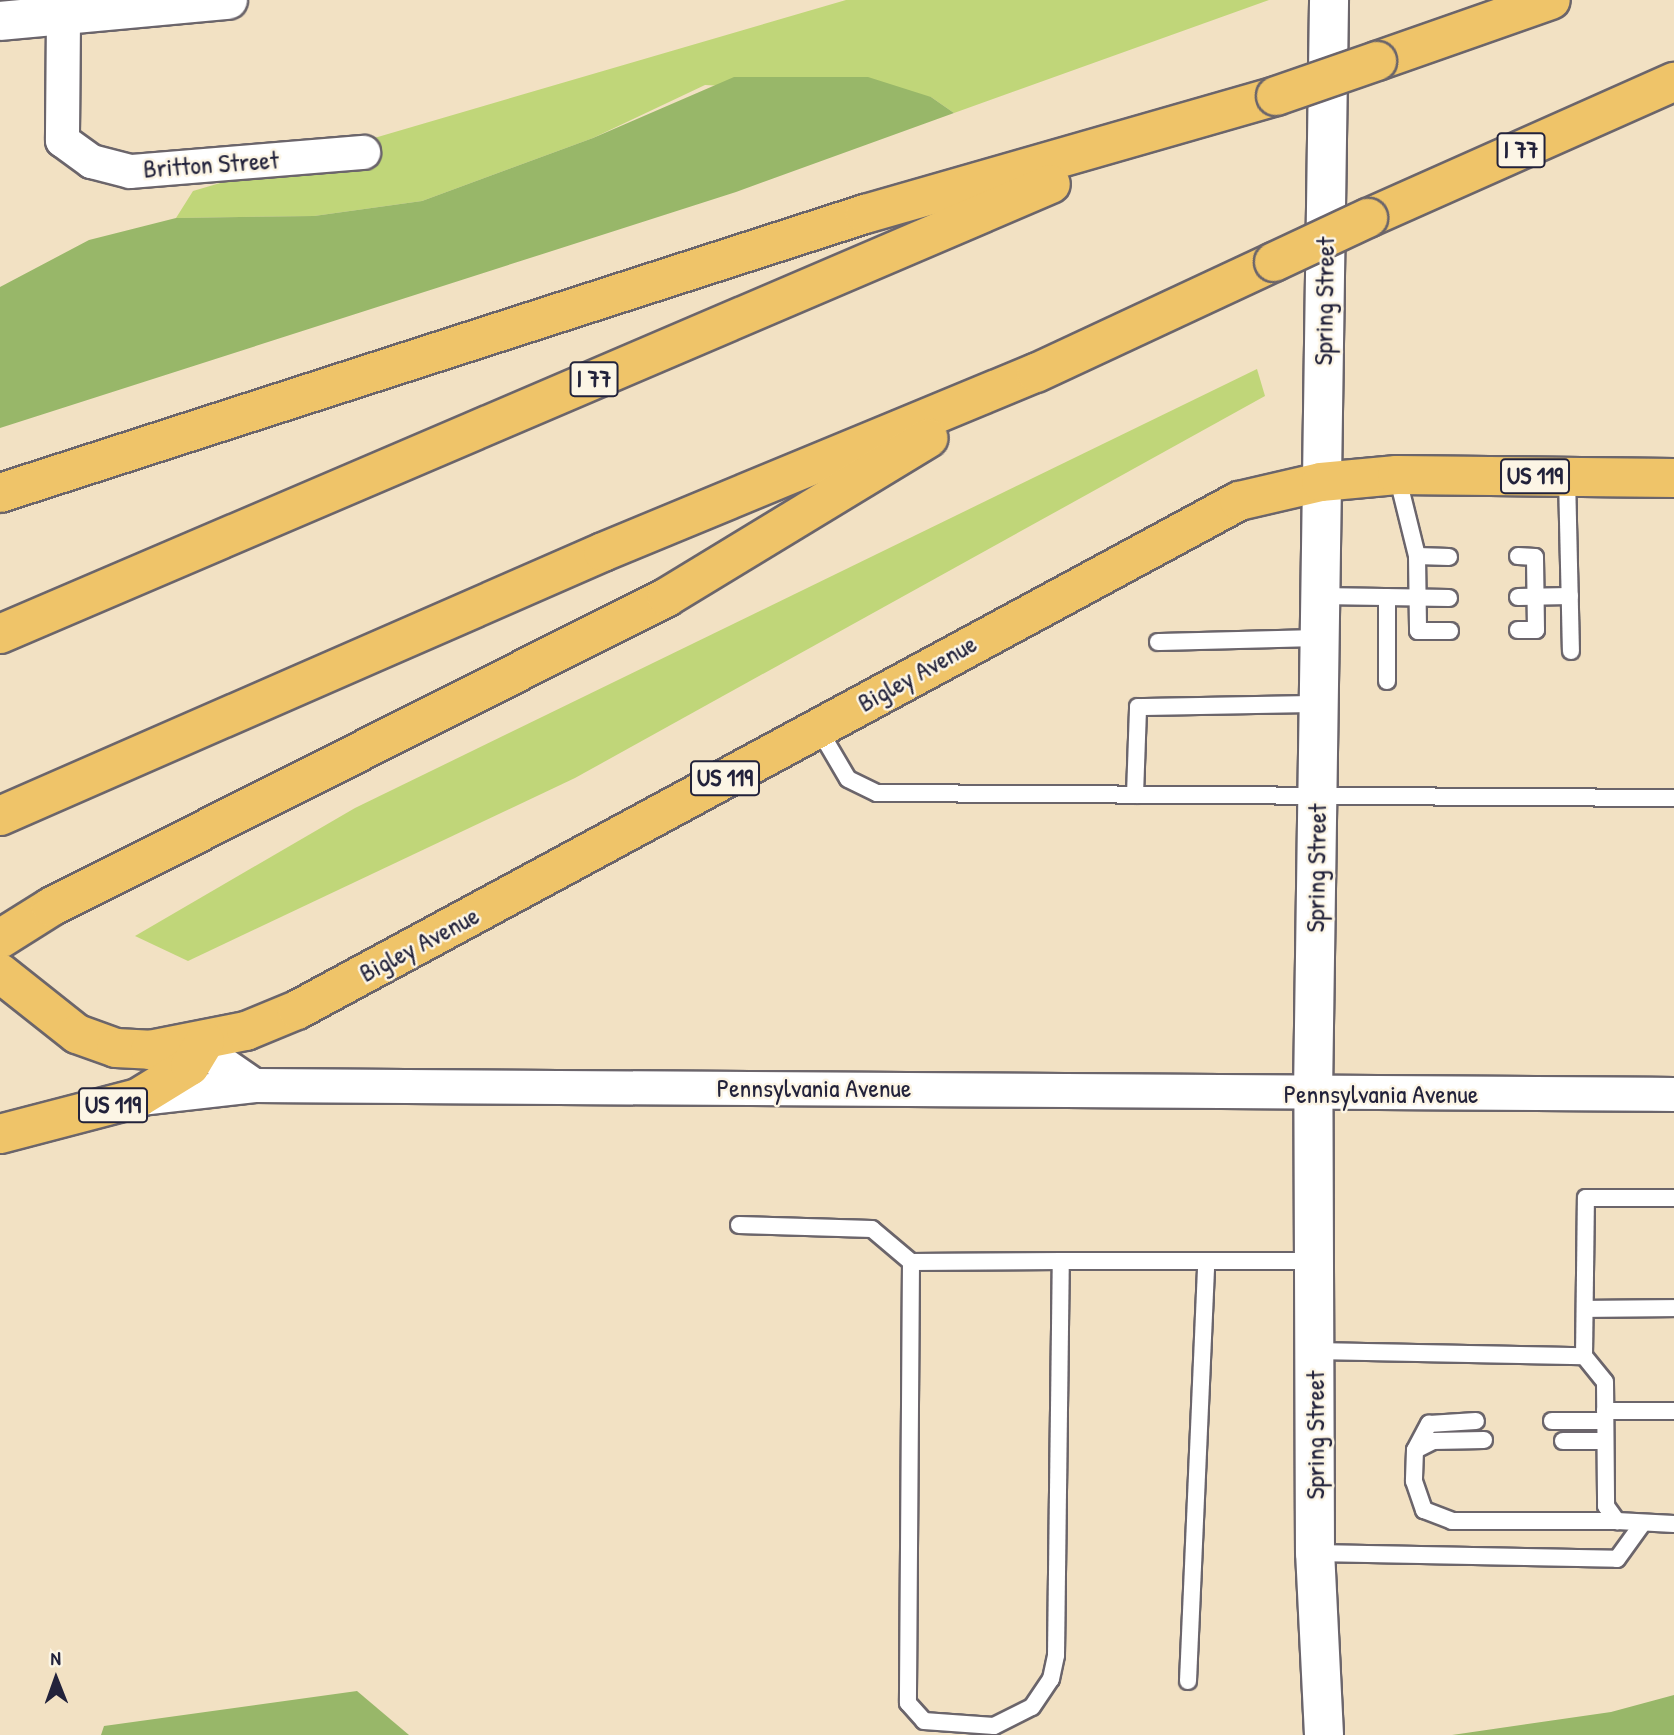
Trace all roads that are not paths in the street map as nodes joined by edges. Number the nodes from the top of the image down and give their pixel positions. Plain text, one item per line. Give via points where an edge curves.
1 (228, 0) edge
2 (1329, 0) edge
3 (1552, 0) edge
4 (64, 18) junction
5 (0, 21) edge
6 (1674, 82) edge
7 (1188, 125) junction
8 (363, 152) dead end
9 (1036, 373) junction
10 (1397, 475) junction
11 (1567, 477) junction
12 (1674, 478) edge
13 (1321, 482) junction
14 (0, 493) edge
15 (1417, 556) junction
16 (1518, 556) dead end
17 (1449, 557) dead end
18 (1320, 596) junction
19 (1570, 596) junction
20 (1387, 597) junction
21 (1518, 597) dead end
22 (1535, 597) junction
23 (1418, 598) junction
24 (1450, 598) dead end
25 (1518, 630) dead end
26 (1450, 631) dead end
27 (0, 634) edge
28 (1319, 638) junction
29 (1158, 642) dead end
30 (1571, 651) dead end
31 (1387, 681) dead end
32 (1318, 704) junction
33 (818, 728) junction
34 (1136, 794) junction
35 (1317, 795) junction
36 (1674, 798) edge
37 (0, 816) edge
38 (0, 939) edge
39 (0, 972) edge
40 (205, 1041) junction
41 (254, 1085) junction
42 (1313, 1094) junction
43 (1674, 1094) edge
44 (138, 1098) junction
45 (0, 1134) edge
46 (1674, 1198) edge
47 (739, 1225) dead end
48 (1061, 1261) junction
49 (1206, 1261) junction
50 (1314, 1261) junction
51 (911, 1262) junction
52 (1674, 1308) edge
53 (1585, 1309) junction
54 (1315, 1351) junction
55 (1584, 1356) junction
56 (1674, 1411) edge
57 (1605, 1416) junction
58 (1476, 1421) dead end
59 (1552, 1421) dead end
60 (1484, 1440) dead end
61 (1563, 1441) dead end
62 (1605, 1441) junction
63 (1415, 1450) junction
64 (1617, 1521) junction
65 (1643, 1522) junction
66 (1674, 1524) edge
67 (1314, 1553) junction
68 (1188, 1681) dead end
69 (1324, 1735) edge

1 - 4 street
2 - 13 street, Spring Street
3 - 7 main road, I 77, bridge
4 - 5 street
4 - 8 street, Britton Street via 62,140 91,161 130,171
6 - 9 main road, I 77, bridge
7 - 14 main road via 865,214
7 - 27 main road, I 77
9 - 37 main road via 603,552
9 - 38 main road, I 77 via 667,597 51,907
10 - 11 main road, Bigley Avenue / US 119
10 - 13 main road, Bigley Avenue / US 119
10 - 15 lane
11 - 12 main road, Bigley Avenue / US 119
11 - 19 lane
13 - 18 street, Spring Street
13 - 33 main road, Bigley Avenue / US 119 via 1239,501 1185,526
15 - 17 lane
15 - 23 lane
16 - 22 lane via 1535,556
18 - 20 lane
18 - 28 street, Spring Street
19 - 22 lane
19 - 30 lane
20 - 23 lane
20 - 31 lane
21 - 22 lane
22 - 25 lane via 1536,630
23 - 24 lane
23 - 26 lane via 1418,631
28 - 29 lane
28 - 32 street, Spring Street
32 - 34 lane via 1138,706
32 - 35 street, Spring Street
33 - 34 lane via 848,779 877,793
33 - 40 main road, Bigley Avenue / US 119 via 297,1010
34 - 35 lane
35 - 36 lane
35 - 42 street, Spring Street
39 - 40 main road, US 119 via 77,1034 116,1048
40 - 41 street via 212,1056
40 - 44 main road, US 119 via 190,1066
41 - 42 street, Pennsylvania Avenue
41 - 44 street, Pennsylvania Avenue
42 - 43 street, Pennsylvania Avenue
42 - 50 street, Spring Street
44 - 45 main road, US 119
46 - 53 lane via 1586,1198
47 - 51 lane via 872,1229
48 - 49 lane
48 - 51 lane
48 - 51 lane via 1056,1655 1051,1679 1032,1707 994,1726 925,1721 908,1703
49 - 50 lane
49 - 68 lane
50 - 54 street, Spring Street
52 - 53 lane
53 - 55 lane
54 - 55 lane
54 - 67 street, Spring Street
55 - 57 lane via 1605,1382
56 - 57 lane
57 - 59 lane
57 - 62 lane
58 - 63 lane via 1429,1424
60 - 63 lane via 1433,1441
61 - 62 lane
62 - 64 lane via 1606,1506
63 - 64 lane via 1414,1481 1424,1510 1452,1521
64 - 65 lane
65 - 66 lane
65 - 67 lane via 1617,1559
67 - 69 street, Spring Street

